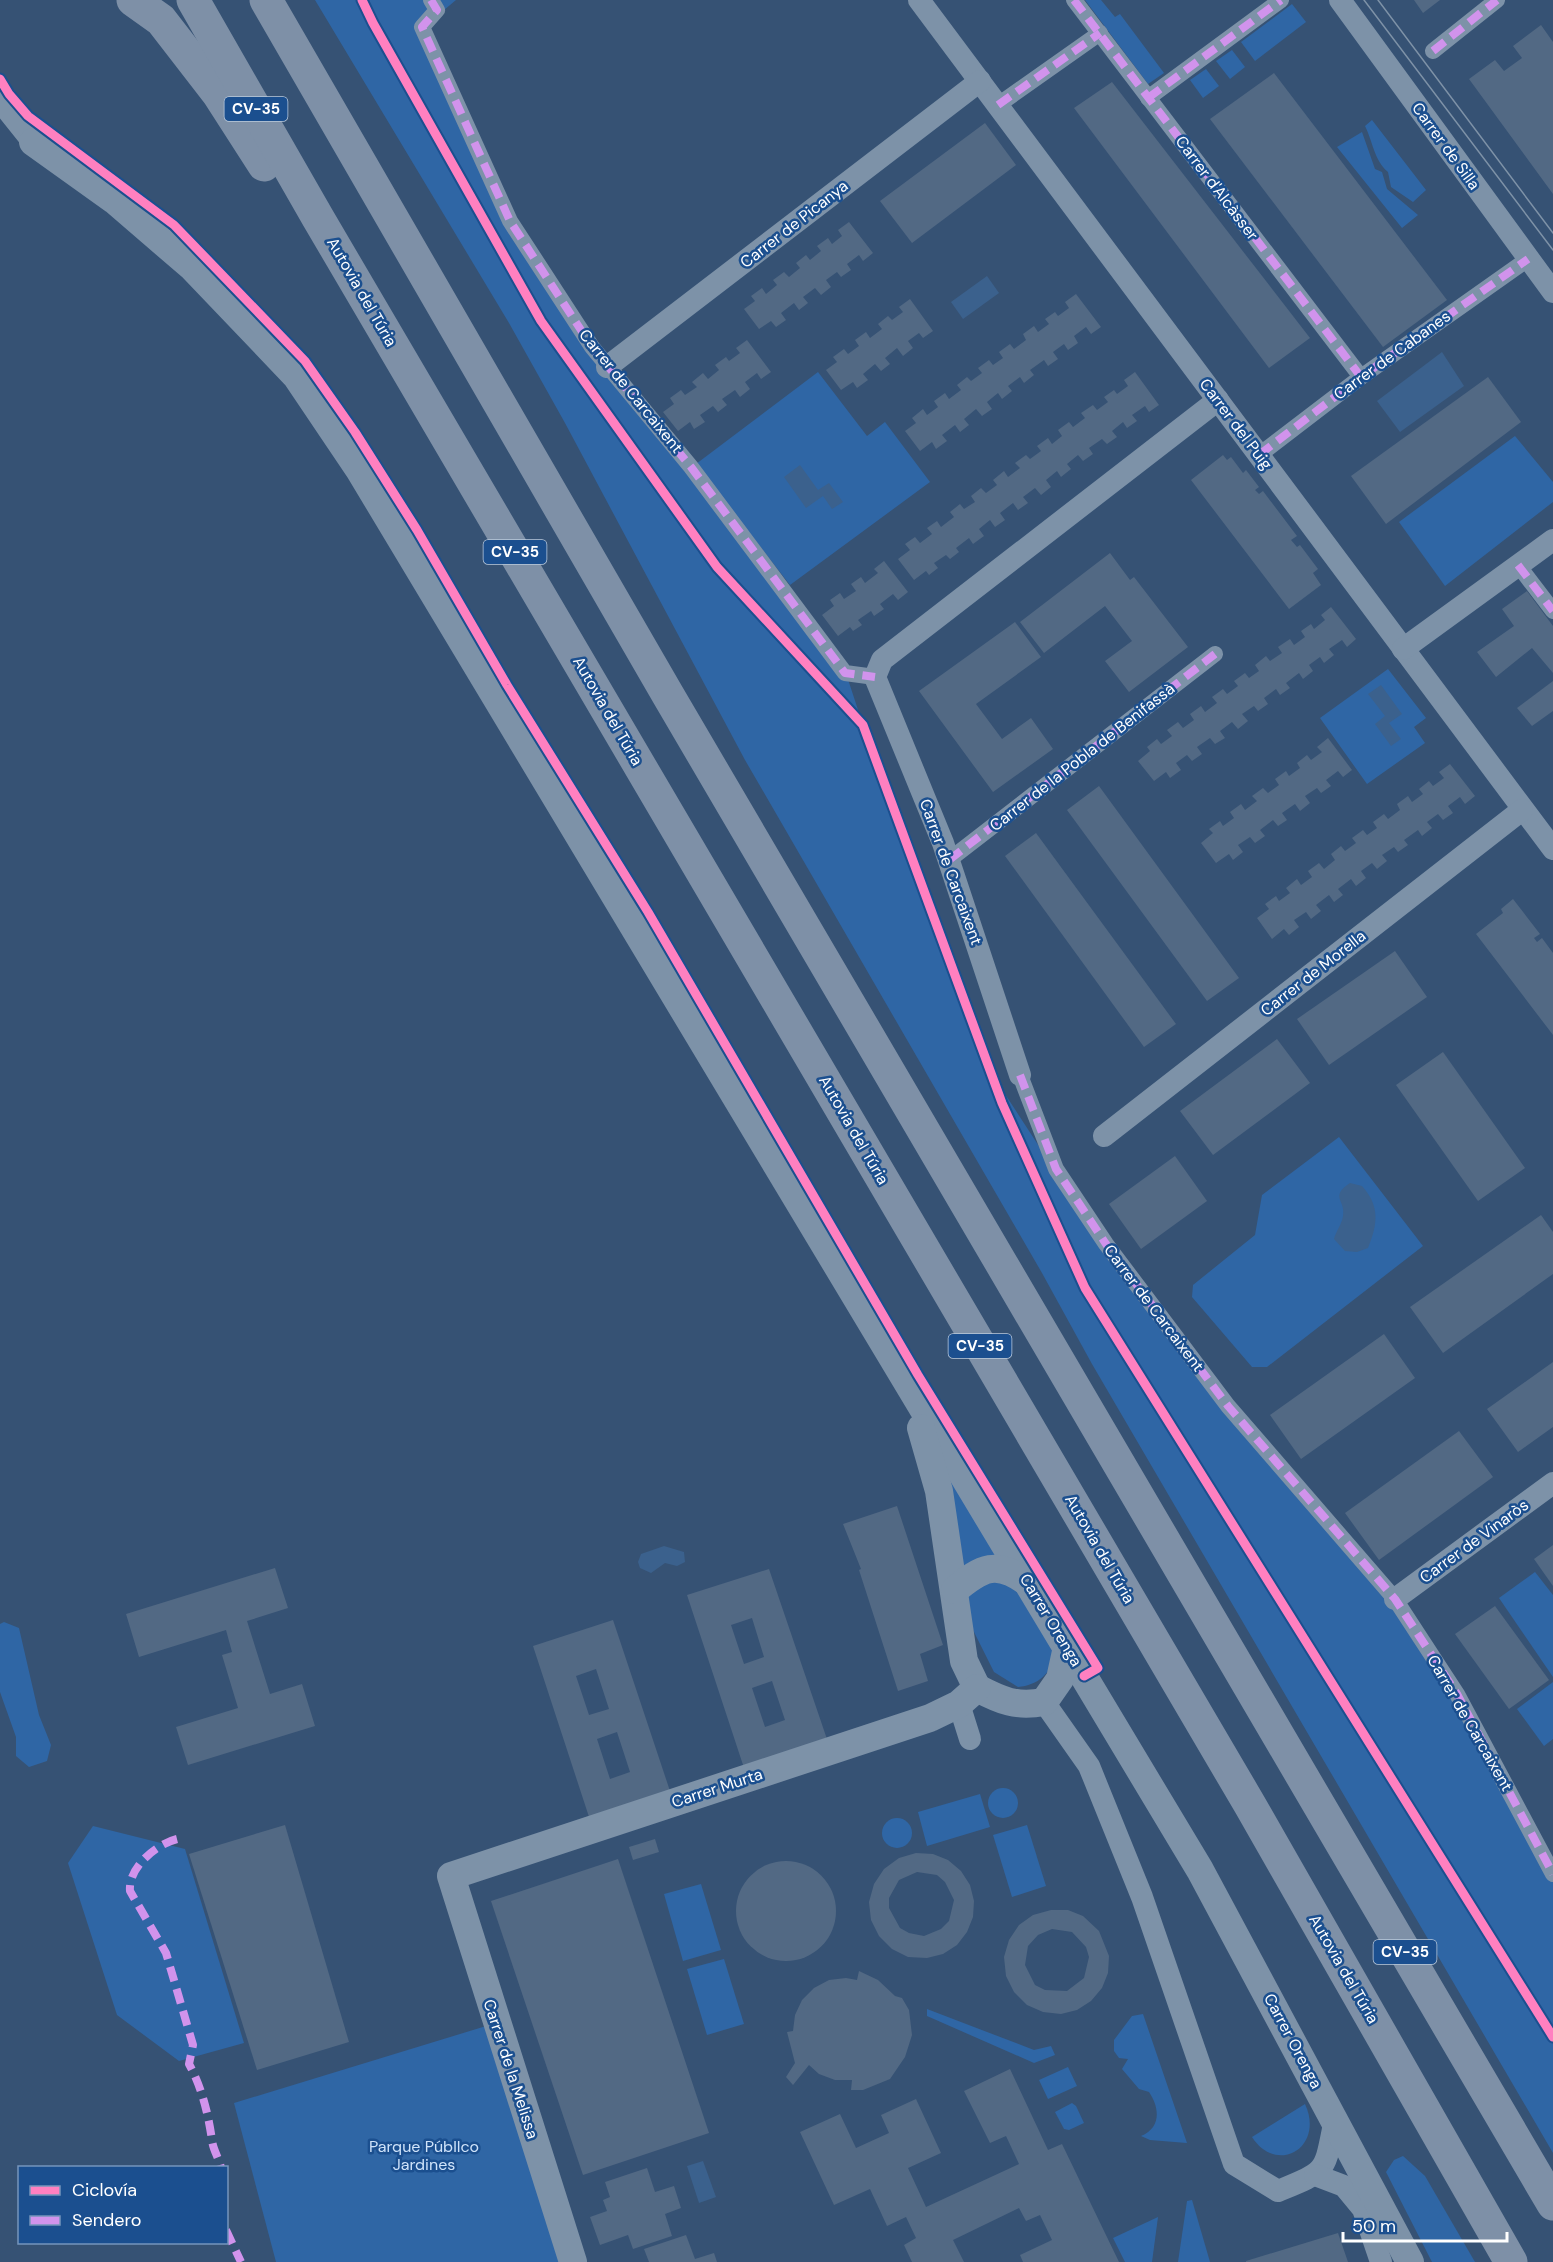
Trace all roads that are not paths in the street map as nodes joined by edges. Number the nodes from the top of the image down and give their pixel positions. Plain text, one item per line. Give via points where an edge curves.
1 (132, 0) edge
2 (193, 0) edge
3 (266, 0) edge
4 (288, 0) edge
5 (431, 0) edge
6 (919, 0) edge
7 (1074, 0) edge
8 (1281, 0) edge
9 (1340, 0) edge
10 (1497, 0) edge
11 (1100, 33) junction
12 (1433, 51) dead end
13 (980, 81) junction
14 (1148, 98) junction
15 (0, 101) edge
16 (998, 105) junction
17 (334, 116) junction
18 (0, 123) edge
19 (33, 142) junction
20 (318, 218) junction
21 (1528, 259) junction
22 (1553, 292) edge
23 (608, 367) junction
24 (1361, 376) junction
25 (1218, 400) junction
26 (1259, 455) junction
27 (1553, 540) edge
28 (1518, 565) junction
29 (1553, 611) edge
30 (1403, 649) junction
31 (1215, 654) dead end
32 (875, 677) junction
33 (1522, 810) junction
34 (1553, 849) edge
35 (949, 860) junction
36 (1020, 1075) joint
37 (1104, 1136) dead end
38 (911, 1391) junction
39 (1553, 1483) edge
40 (1027, 1582) junction
41 (955, 1590) junction
42 (1395, 1599) junction
43 (1067, 1647) junction
44 (968, 1696) junction
45 (1044, 1702) junction
46 (970, 1739) dead end
47 (1553, 1874) edge
48 (450, 1876) joint
49 (1335, 2119) junction
50 (1315, 2175) junction
51 (1553, 2204) edge
52 (573, 2262) edge
53 (1381, 2262) edge
54 (1410, 2262) edge
55 (1511, 2262) edge

1 - 20 highway via 161,20 219,94 275,183
2 - 20 highway, Autovia del Túria / CV-35
3 - 17 highway, CV-35
4 - 17 highway via 318,59
5 - 23 street, Carrer de Carcaixent via 437,10 422,27 510,221
6 - 13 street, Carrer del Puig
7 - 11 street, Carrer d'Alcàsser
8 - 14 street
9 - 21 street, Carrer de Silla
10 - 12 street
11 - 14 street, Carrer d'Alcàsser
11 - 16 street
13 - 16 street, Carrer del Puig
13 - 23 street, Carrer de Picanya
14 - 24 street, Carrer d'Alcàsser
15 - 19 street
16 - 25 street, Carrer del Puig
17 - 51 highway, CV-35 via 668,695
18 - 19 street
19 - 38 street via 114,200 193,268 296,376 360,471
20 - 55 highway, Autovia del Túria / CV-35 via 1250,1805
21 - 22 street, Carrer de Silla
21 - 24 street, Carrer de Cabanes
23 - 32 street, Carrer de Carcaixent via 691,467 845,673
24 - 26 street, Carrer de Cabanes
25 - 26 street, Carrer del Puig
25 - 32 street via 882,660
26 - 30 street, Carrer del Puig
27 - 28 street
28 - 29 street
28 - 30 street
30 - 33 street, Carrer del Puig
31 - 35 street, Carrer de la Pobla de Benifassà
32 - 35 street, Carrer de Carcaixent
33 - 34 street, Carrer del Puig
33 - 37 street, Carrer de Morella
35 - 36 street, Carrer de Carcaixent
36 - 42 street, Carrer de Carcaixent via 1056,1169 1106,1244 1227,1406
38 - 40 street, Carrer Orenga
38 - 41 street via 939,1491
39 - 42 street, Carrer de Vinaròs
40 - 41 street via 1009,1569 991,1568 971,1576
40 - 43 street, Carrer Orenga
41 - 44 street
42 - 47 street, Carrer de Carcaixent via 1457,1694
43 - 45 street via 1060,1679
43 - 49 street, Carrer Orenga via 1200,1870
44 - 45 street via 1023,1706
44 - 46 street
44 - 48 street, Carrer Murta via 930,1718
45 - 50 street via 1089,1766 1142,1897 1234,2164 1278,2191
48 - 52 street, Carrer de la Melissa
49 - 50 street via 1326,2163
49 - 54 street, Carrer Orenga
50 - 53 street via 1344,2186 1363,2209

